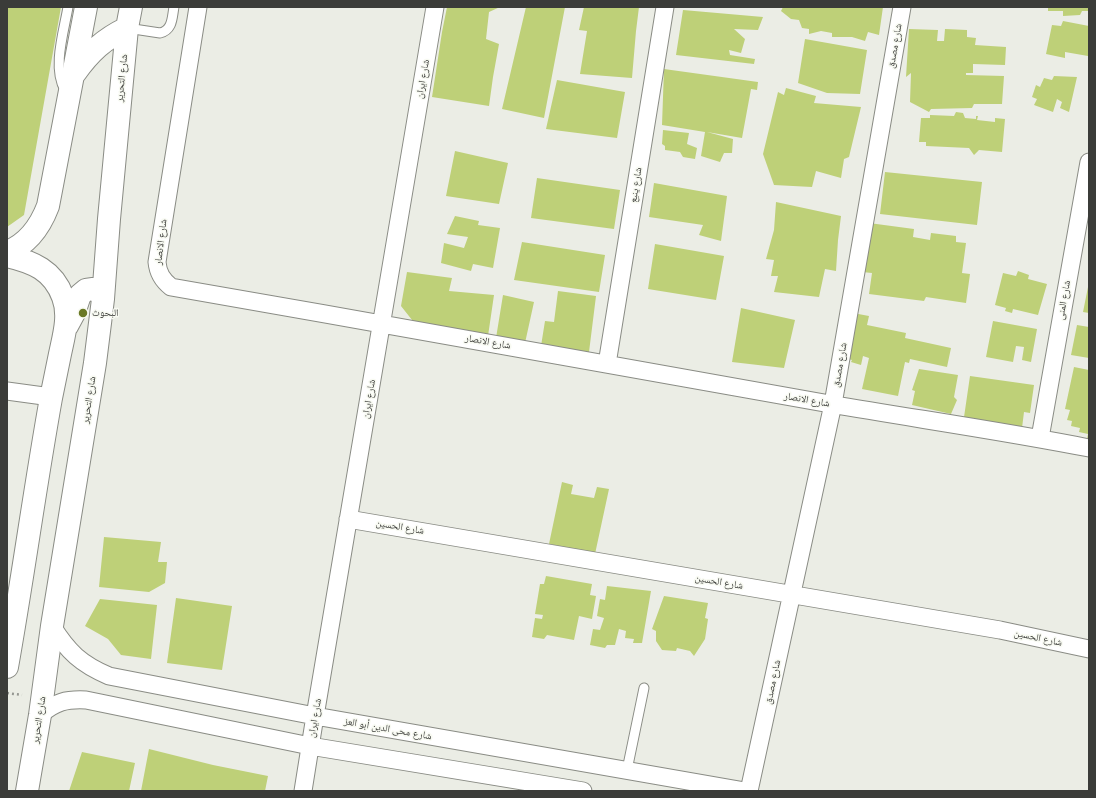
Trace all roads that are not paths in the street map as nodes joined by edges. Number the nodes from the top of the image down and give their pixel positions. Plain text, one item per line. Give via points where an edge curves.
1 (68, 7) edge
2 (86, 7) edge
3 (131, 7) edge
4 (174, 7) edge
5 (198, 7) edge
6 (435, 7) edge
7 (665, 7) edge
8 (902, 7) edge
9 (127, 28) junction
10 (73, 75) junction
11 (68, 97) junction
12 (1089, 162) edge
13 (7, 252) edge
14 (7, 256) edge
15 (103, 299) junction
16 (381, 323) junction
17 (65, 329) junction
18 (607, 364) junction
19 (7, 391) edge
20 (51, 398) junction
21 (833, 404) junction
22 (1040, 438) junction
23 (1089, 448) edge
24 (348, 519) junction
25 (792, 594) junction
26 (52, 626) junction
27 (1089, 649) edge
28 (7, 661) edge
29 (644, 688) dead end
30 (40, 715) junction
31 (315, 716) junction
32 (310, 746) junction
33 (627, 770) junction
34 (28, 791) edge
35 (303, 791) edge
36 (583, 791) edge
37 (745, 791) edge
38 (749, 791) edge

1 - 11 lane via 59,68
2 - 10 main road
3 - 9 main road, شارع التحرير
4 - 9 lane via 170,26 164,32
5 - 16 street, شارع الانصار via 157,262 161,276 171,287
6 - 16 street, شارع ايران
7 - 18 street, شارع ينبع
8 - 21 street, شارع مصدق
9 - 10 main road via 93,50
9 - 15 main road, شارع التحرير
10 - 11 main road
11 - 13 main road via 44,217 31,236
12 - 22 street, شارع المنى
14 - 17 main road via 33,264 46,272 56,284 63,298 66,313
15 - 17 main road via 100,292 86,290 80,295
15 - 26 main road, شارع التحرير
16 - 18 street, شارع الانصار
16 - 24 street, شارع ايران
17 - 20 main road
18 - 21 street, شارع الانصار
19 - 20 street
20 - 28 main road
21 - 22 street, شارع الانصار
21 - 25 street, شارع مصدق
22 - 23 street, شارع الانصار
24 - 25 street, شارع الحسين
24 - 31 street, شارع ايران
25 - 27 street, شارع الحسين via 1000,630
25 - 38 street, شارع مصدق
26 - 30 main road, شارع التحرير
26 - 31 street, شارع محى الدين أبو العز via 70,651 94,670 109,676
29 - 33 lane
30 - 32 street via 66,700 86,700
30 - 34 main road, شارع التحرير
31 - 32 street, شارع ايران
31 - 33 street, شارع محى الدين أبو العز
32 - 35 street, شارع ايران
32 - 36 street
33 - 37 street, شارع محى الدين أبو العز

